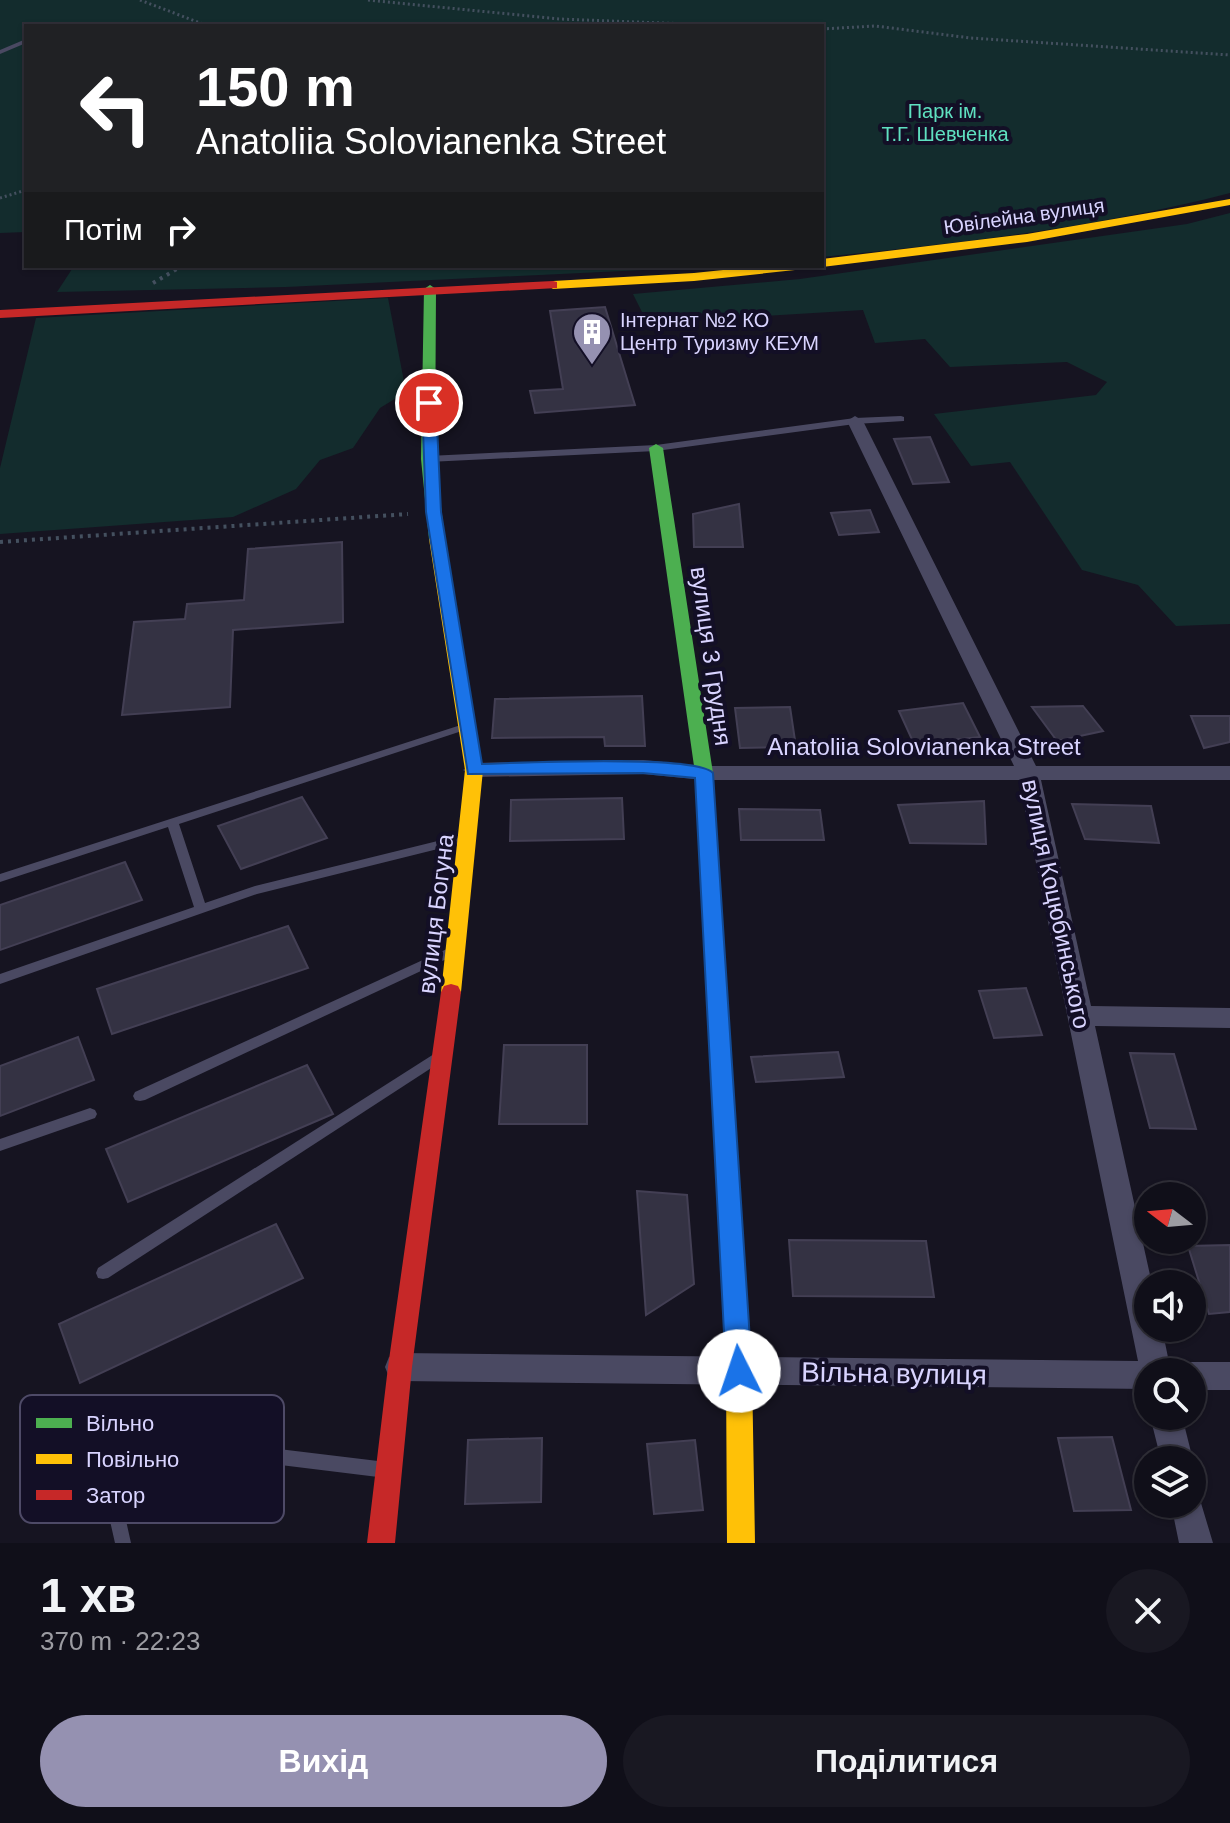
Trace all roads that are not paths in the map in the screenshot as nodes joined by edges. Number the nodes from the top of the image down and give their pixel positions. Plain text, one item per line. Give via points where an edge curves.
1 (24, 42) edge
2 (0, 52) edge
3 (1230, 202) edge
4 (824, 263) edge
5 (777, 268) edge
6 (430, 289) junction
7 (0, 314) edge
8 (901, 419) dead end
9 (855, 421) junction
10 (656, 448) junction
11 (428, 459) junction
12 (467, 726) junction
13 (474, 770) junction
14 (1028, 772) junction
15 (704, 773) junction
16 (1230, 773) edge
17 (172, 821) junction
18 (470, 837) junction
19 (0, 878) edge
20 (201, 909) junction
21 (457, 949) junction
22 (0, 979) edge
23 (1080, 1016) junction
24 (1230, 1018) edge
25 (442, 1055) junction
26 (140, 1096) dead end
27 (90, 1114) dead end
28 (0, 1145) edge
29 (103, 1273) dead end
30 (1153, 1358) edge
31 (400, 1367) junction
32 (739, 1371) junction
33 (1134, 1375) edge
34 (1206, 1376) edge
35 (1230, 1376) edge
36 (284, 1458) edge
37 (389, 1471) junction
38 (1190, 1518) edge
39 (118, 1523) edge
40 (123, 1543) edge
41 (381, 1543) edge
42 (741, 1543) edge
43 (1196, 1543) edge

1 - 2 lane
3 - 4 street, Ювілейна вулиця via 1143,221
5 - 6 street
6 - 7 street
6 - 11 street, вулиця Богуна
8 - 9 lane
9 - 10 lane
9 - 14 street, вулиця Коцюбинського
10 - 11 lane
10 - 15 street, вулиця 3 Грудня
11 - 12 street, вулиця Богуна
12 - 13 street, вулиця Богуна
12 - 17 lane
13 - 15 street, Anatoliia Solovianenka Street via 643,767
13 - 18 street, вулиця Богуна
14 - 15 street, Anatoliia Solovianenka Street
14 - 16 street, Anatoliia Solovianenka Street
14 - 23 street, вулиця Коцюбинського
15 - 32 street, вулиця 3 Грудня
17 - 19 lane
17 - 20 lane
18 - 20 lane via 255,890
18 - 21 street, вулиця Богуна
20 - 22 lane
21 - 25 street, вулиця Богуна
21 - 26 lane
23 - 24 street
23 - 30 street, вулиця Коцюбинського
25 - 29 lane
25 - 31 street, вулиця Богуна
27 - 28 lane
31 - 32 street, Вільна вулиця
31 - 37 street, вулиця Богуна
32 - 33 street, Вільна вулиця
32 - 42 street, вулиця 3 Грудня
34 - 35 street
36 - 37 lane
37 - 41 street, вулиця Богуна
38 - 43 street
39 - 40 lane

